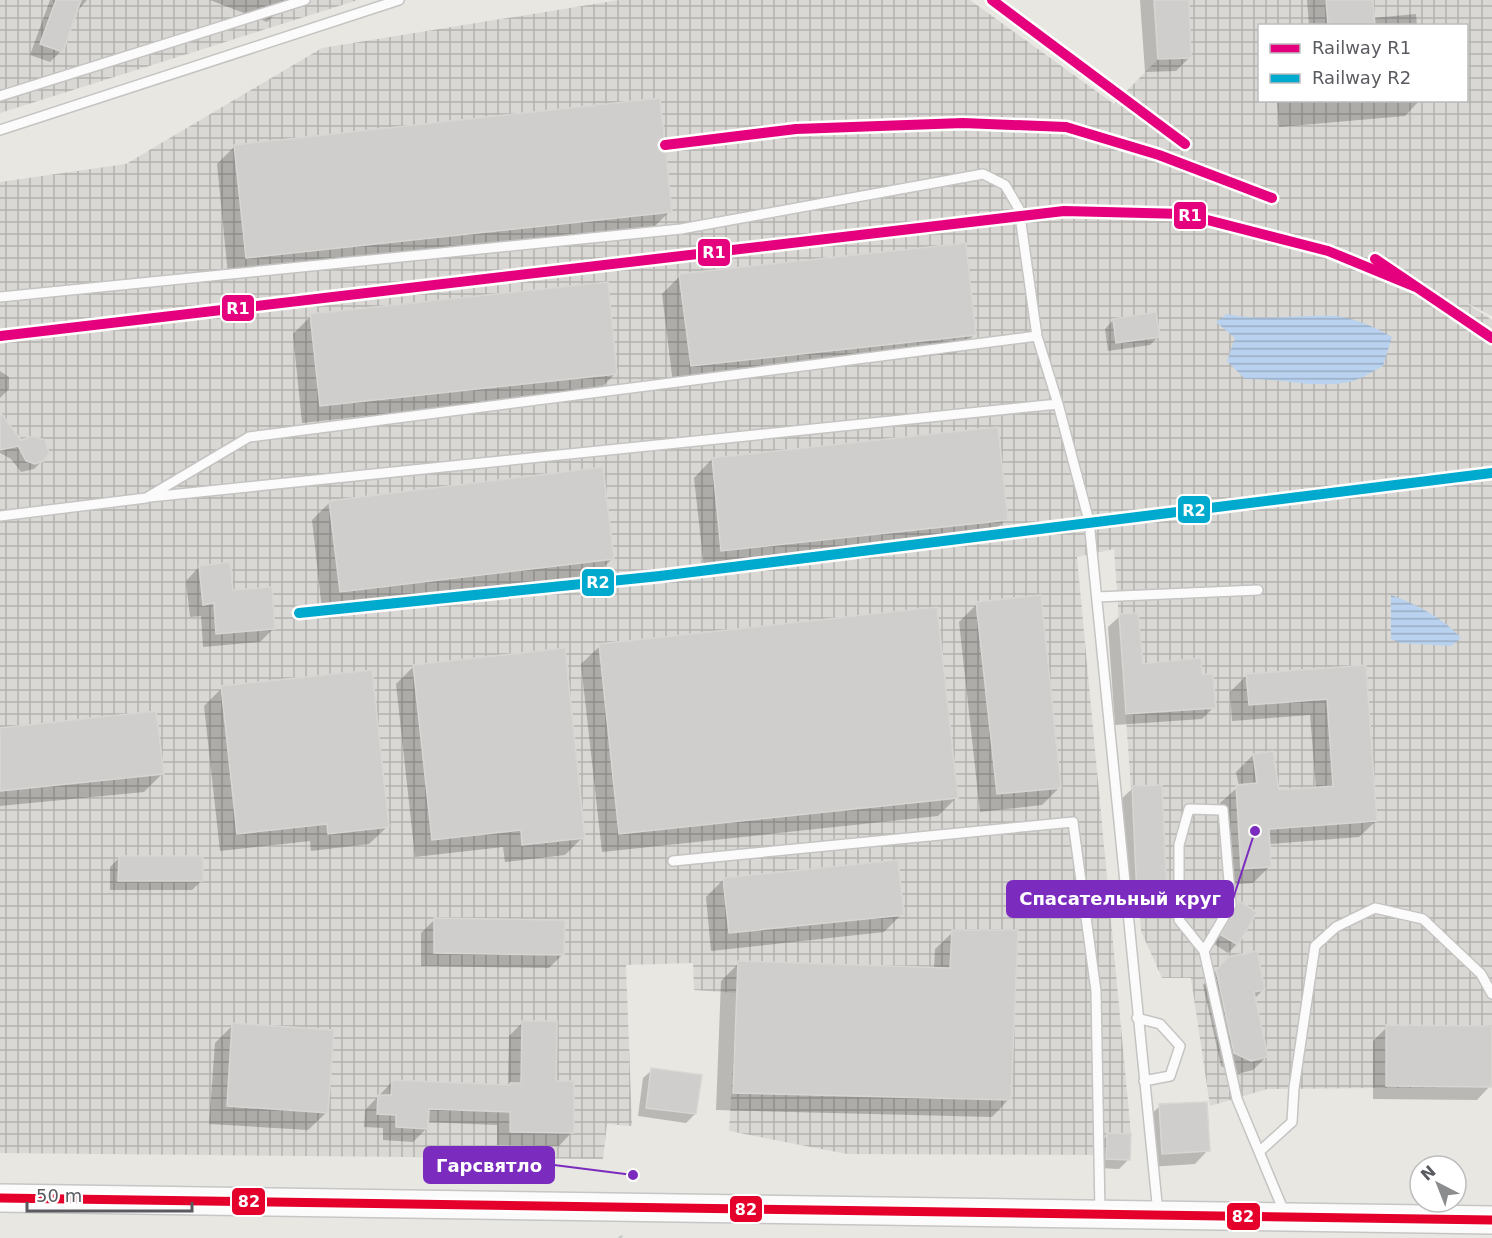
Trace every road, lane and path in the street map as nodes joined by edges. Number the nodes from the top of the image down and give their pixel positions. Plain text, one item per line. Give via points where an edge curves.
1 (304, 0) edge
2 (399, 0) edge
3 (0, 96) edge
4 (0, 130) edge
5 (0, 297) edge
6 (1037, 336) junction
7 (1058, 404) junction
8 (146, 498) junction
9 (0, 516) edge
10 (1258, 590) dead end
11 (1096, 597) junction
12 (673, 861) dead end
13 (1204, 951) junction
14 (1492, 994) edge
15 (1137, 1018) junction
16 (1144, 1081) junction
17 (1259, 1152) junction
18 (0, 1198) edge
19 (1100, 1215) junction
20 (1159, 1216) junction
21 (1286, 1216) junction
22 (1492, 1220) edge

1 - 3 lane
2 - 4 lane
5 - 6 lane via 681,229 983,174 1005,185 1019,209
6 - 7 lane
6 - 8 lane via 249,437
7 - 8 lane
7 - 11 lane via 1089,521
8 - 9 lane
10 - 11 lane
11 - 15 lane
12 - 19 lane via 1073,822 1096,991
13 - 13 lane via 1179,920 1179,845 1189,809 1223,810 1231,905
13 - 17 lane via 1237,1099
14 - 17 lane via 1481,974 1423,920 1375,908 1336,927 1315,946 1292,1122
15 - 16 lane
15 - 16 lane via 1160,1024 1180,1046 1170,1076
16 - 20 lane
17 - 21 lane
18 - 19 main road
19 - 20 main road
20 - 21 main road
21 - 22 main road

